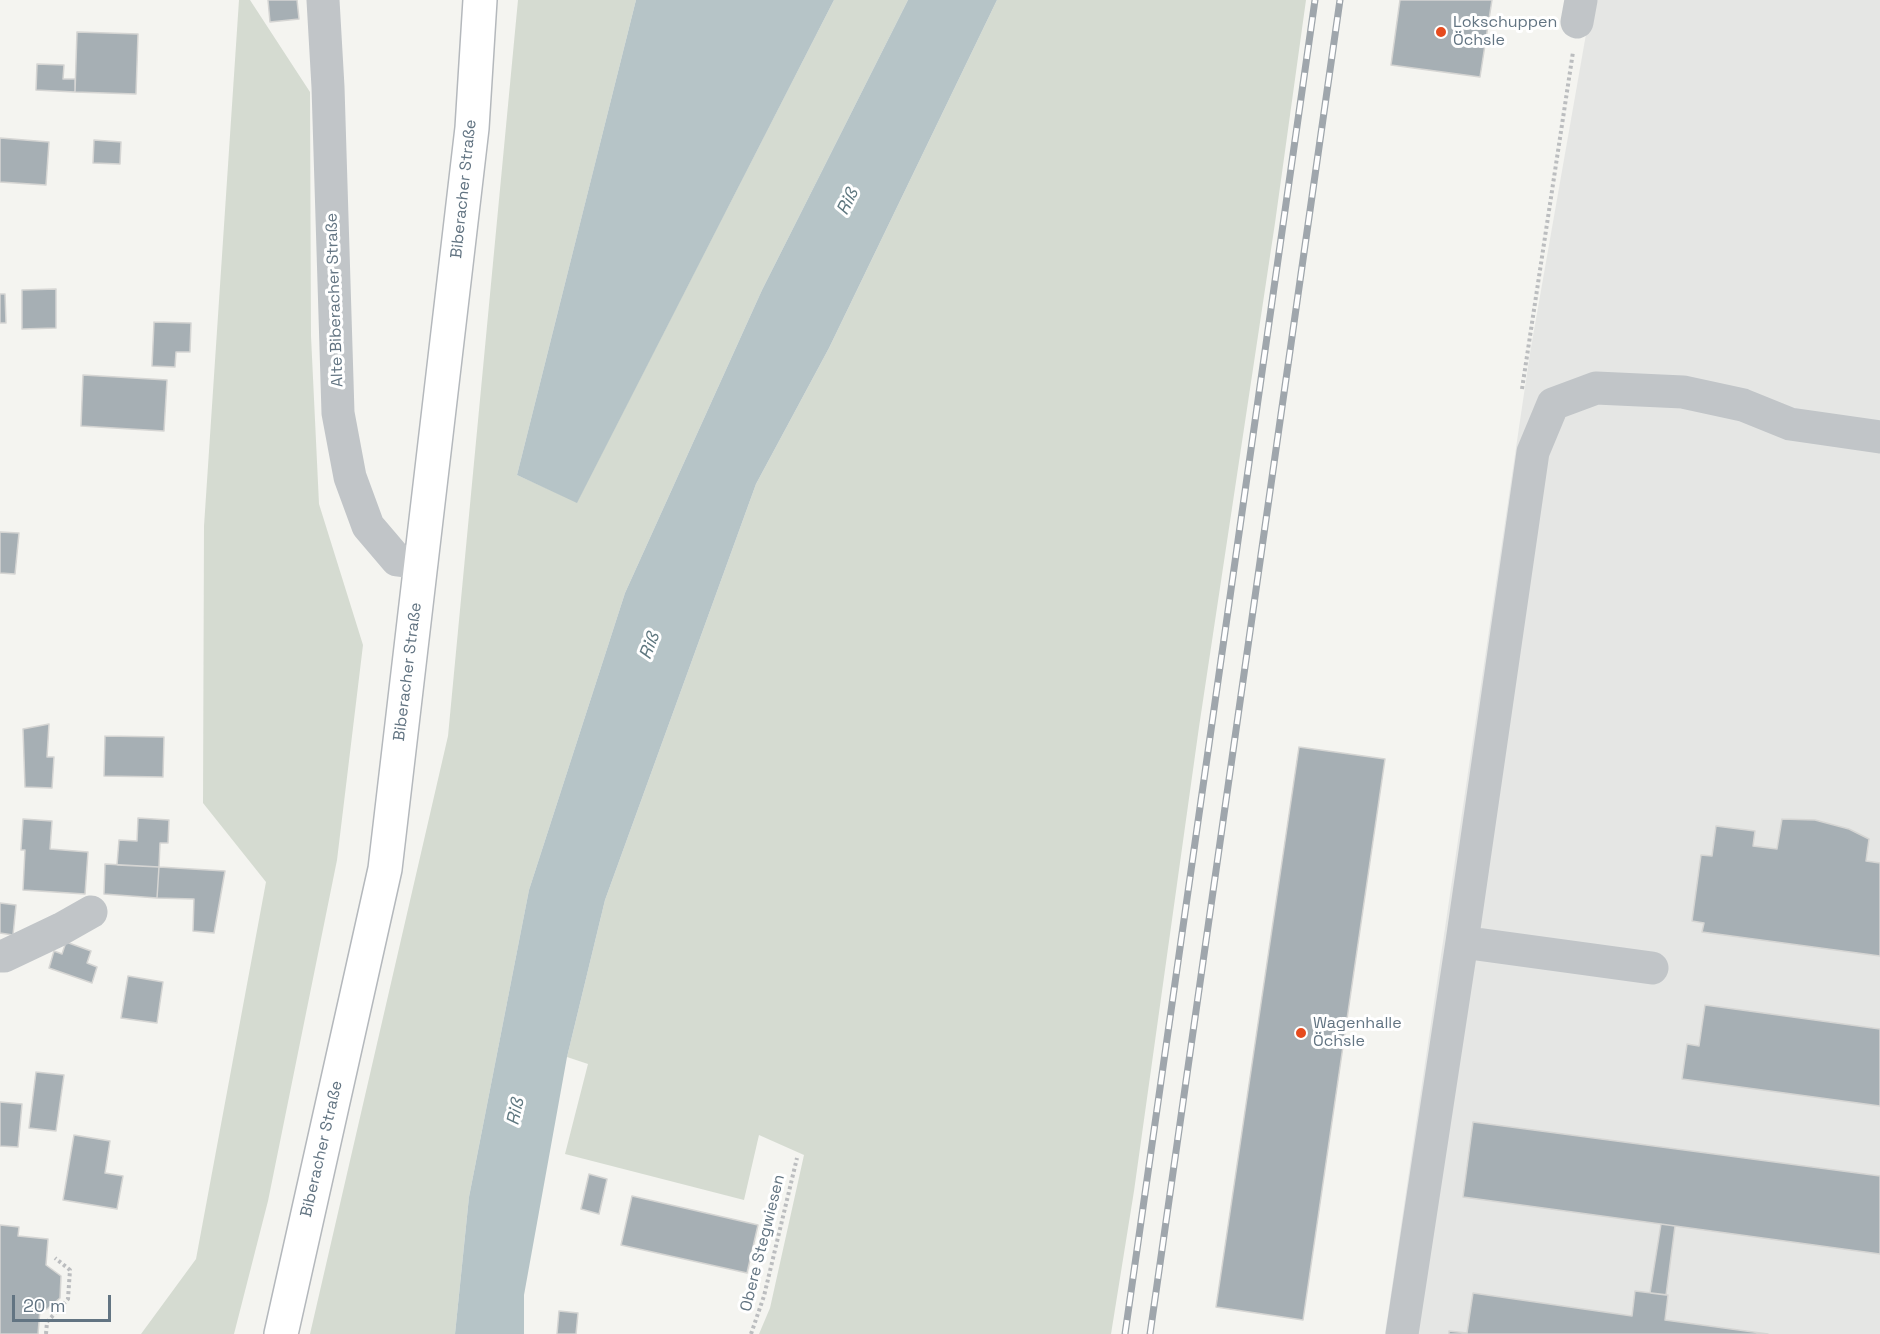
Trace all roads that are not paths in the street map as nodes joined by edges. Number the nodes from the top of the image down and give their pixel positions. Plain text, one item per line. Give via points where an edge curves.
1 (323, 0) edge
2 (480, 0) edge
3 (1880, 437) edge
4 (421, 563) junction
5 (91, 912) dead end
6 (1462, 942) junction
7 (0, 956) edge
8 (1652, 968) dead end
9 (281, 1334) edge
10 (1402, 1334) edge

1 - 4 street, Alte Biberacher Straße via 338,413 350,477 368,526 396,560
2 - 4 main road, Biberacher Straße via 472,128
3 - 6 street via 1790,424 1743,405 1683,392 1596,388 1553,404 1533,452
4 - 9 main road, Biberacher Straße via 385,869
5 - 7 street
6 - 8 street
6 - 10 street

